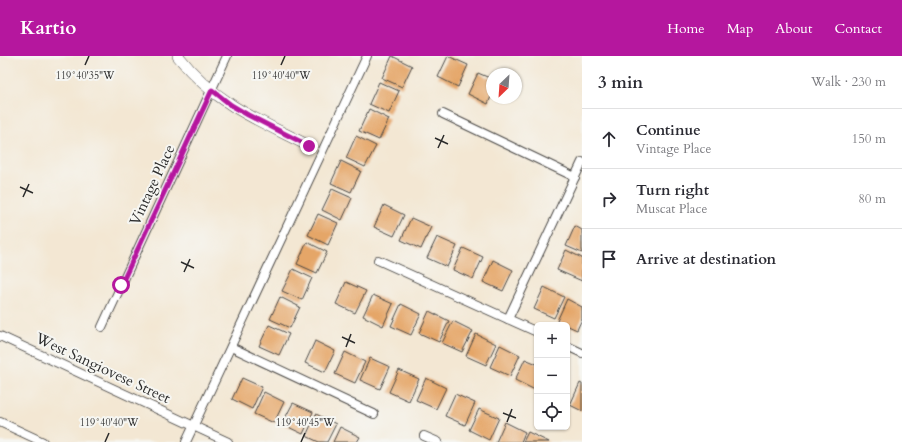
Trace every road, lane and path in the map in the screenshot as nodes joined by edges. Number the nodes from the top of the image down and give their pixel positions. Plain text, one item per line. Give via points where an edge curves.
1 (178, 56) edge
2 (227, 56) edge
3 (367, 56) edge
4 (212, 90) junction
5 (443, 114) dead end
6 (309, 146) dead end
7 (582, 162) edge
8 (575, 177) junction
9 (378, 260) dead end
10 (508, 319) junction
11 (102, 327) dead end
12 (534, 331) edge
13 (0, 336) edge
14 (231, 347) junction
15 (570, 347) edge
16 (582, 353) edge
17 (374, 414) dead end
18 (0, 422) edge
19 (194, 426) junction
20 (424, 436) dead end
21 (43, 442) edge
22 (186, 442) edge
23 (228, 442) edge
24 (438, 442) edge

1 - 4 street
2 - 4 street, Vintage Place
3 - 14 street
4 - 6 street via 248,115
4 - 11 street, Vintage Place
5 - 8 street
7 - 8 street
8 - 10 street
9 - 10 street
10 - 12 street
13 - 19 street, West Sangiovese Street
14 - 17 street
14 - 19 street
15 - 16 street
18 - 21 street
19 - 22 street
19 - 23 street, West Sangiovese Street
20 - 24 street

